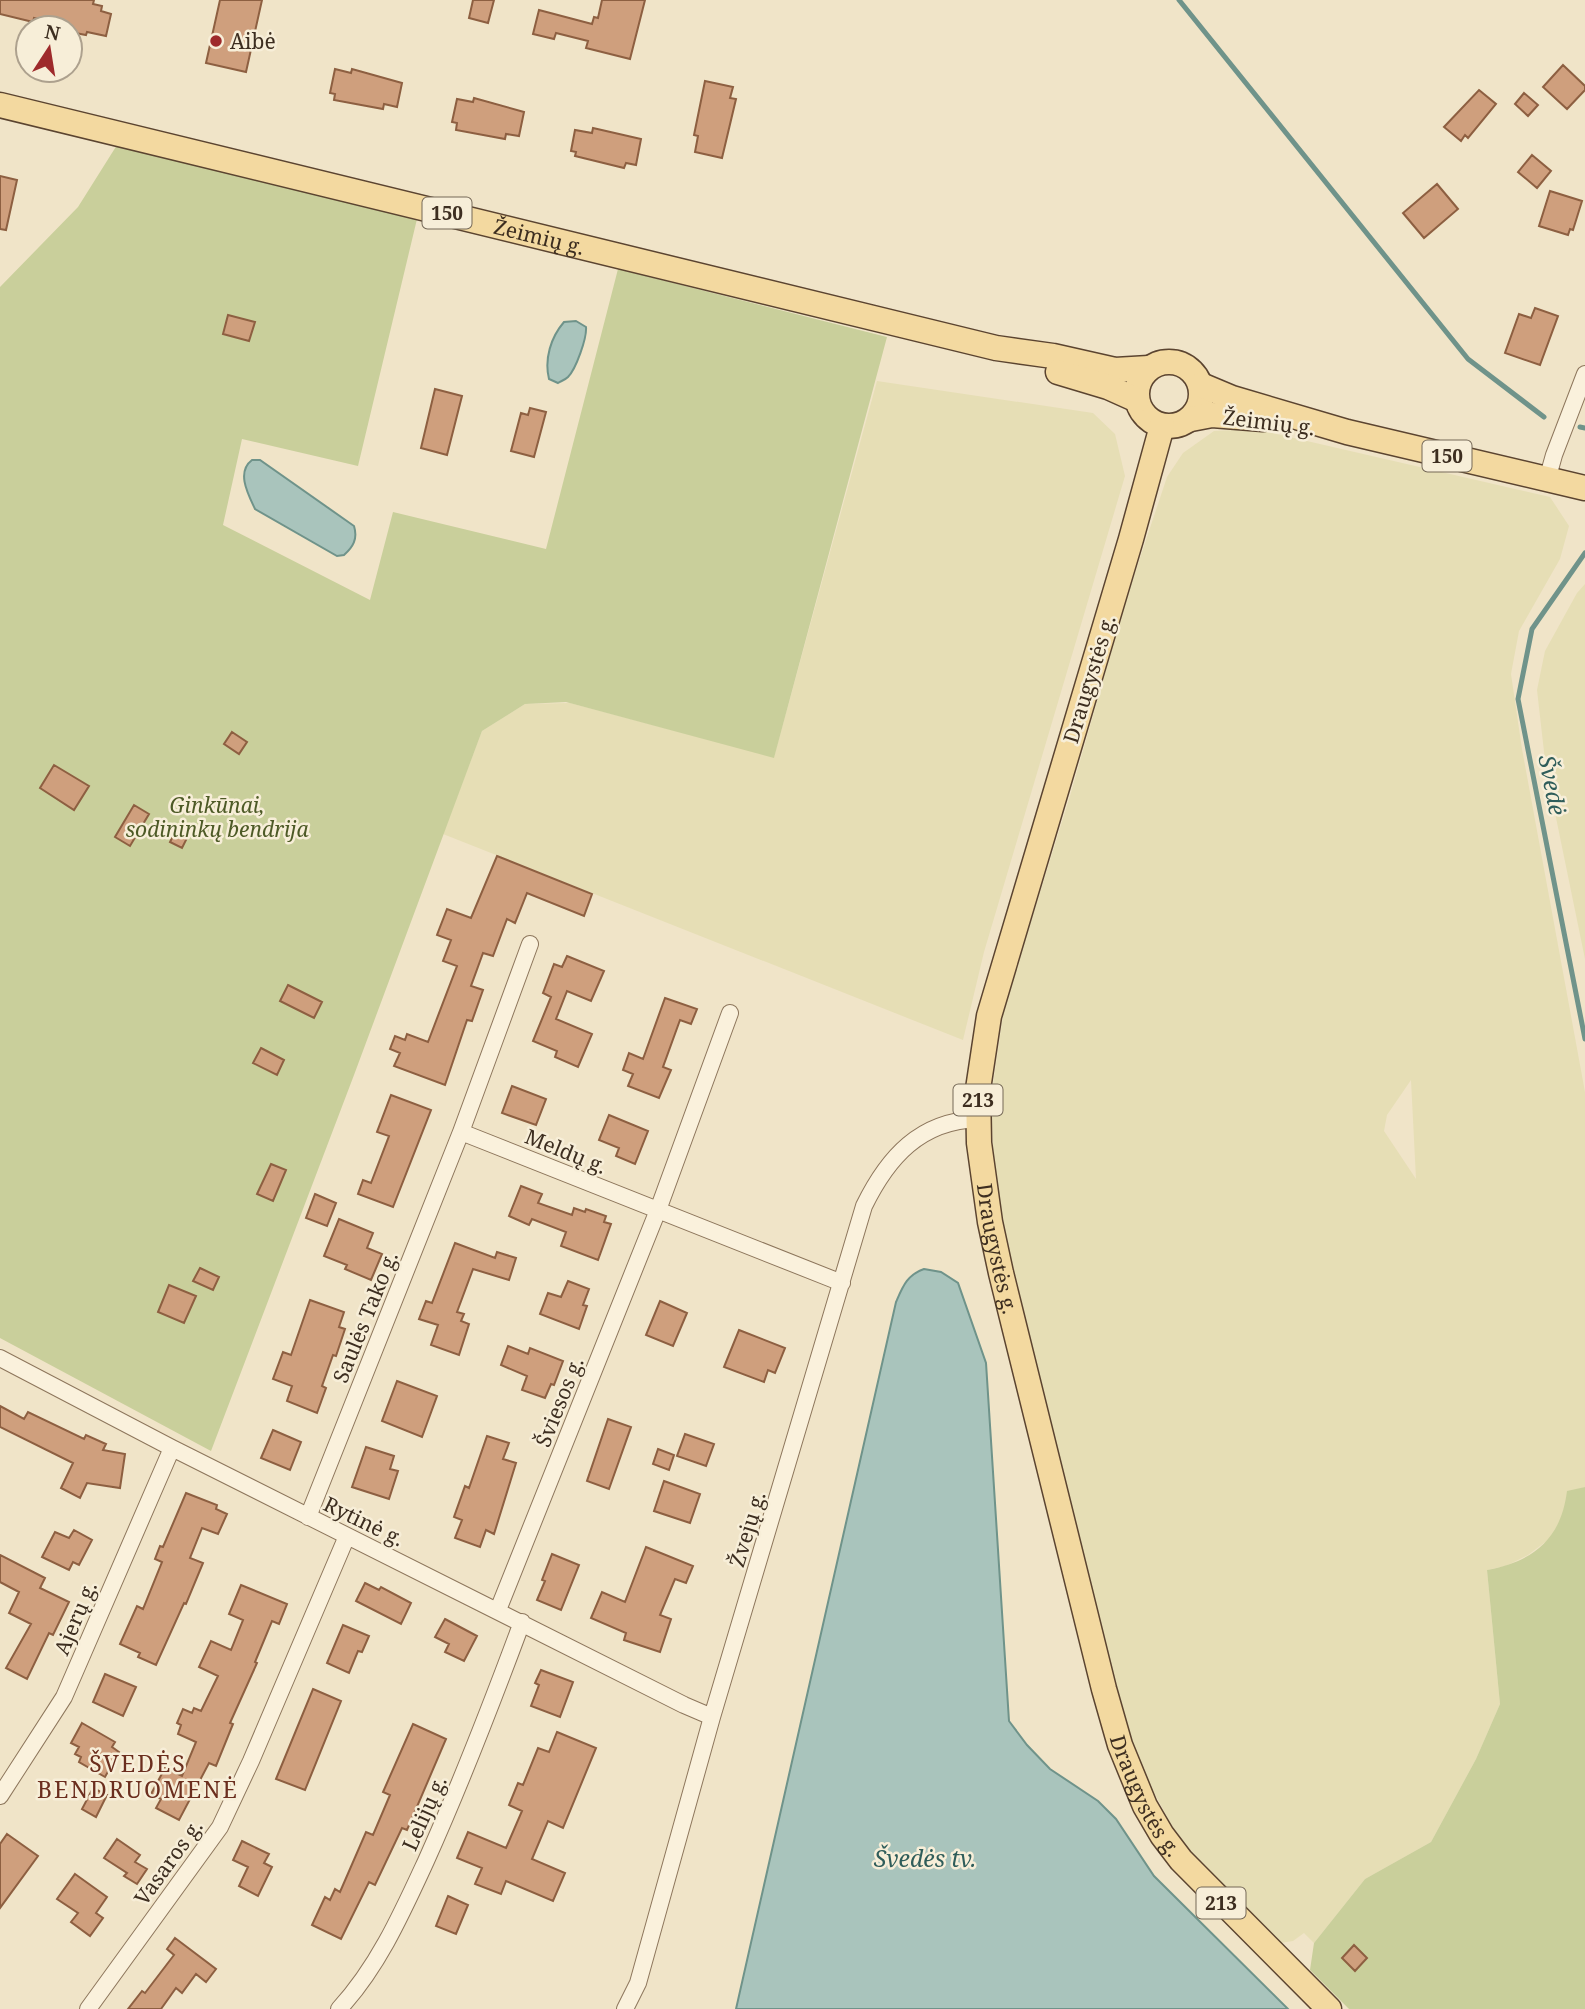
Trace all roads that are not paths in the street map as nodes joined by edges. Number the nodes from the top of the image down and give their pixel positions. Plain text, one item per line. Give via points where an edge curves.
1 (0, 105) edge
2 (996, 348) junction
3 (1149, 368) junction
4 (1585, 374) edge
5 (1201, 385) junction
6 (1137, 400) junction
7 (1191, 419) junction
8 (1161, 426) junction
9 (1347, 432) junction
10 (1547, 480) junction
11 (1585, 488) edge
12 (530, 944) dead end
13 (730, 1013) dead end
14 (978, 1119) junction
15 (461, 1132) junction
16 (658, 1210) junction
17 (842, 1283) junction
18 (0, 1358) edge
19 (172, 1448) junction
20 (309, 1517) junction
21 (347, 1536) junction
22 (498, 1610) junction
23 (522, 1622) junction
24 (712, 1717) junction
25 (3, 1785) edge
26 (88, 2009) edge
27 (339, 2009) edge
28 (625, 2009) edge
29 (1329, 2009) edge

1 - 2 main road, Žeimių g. / 150
2 - 3 main road, Žeimių g. via 1115,370
2 - 6 main road, Žeimių g.
3 - 5 main road via 1169,361 1180,363
3 - 6 main road via 1139,382
4 - 10 street
5 - 7 main road via 1201,404
5 - 9 main road, Žeimių g.
6 - 8 main road via 1145,416
7 - 8 main road via 1181,425
7 - 9 main road, Žeimių g. via 1237,415
8 - 14 main road, Draugystės g. / 213 via 1132,538 989,1016
9 - 10 main road, Žeimių g. / 150
10 - 11 main road, Žeimių g. / 150
12 - 15 street
13 - 16 street, Šviesos g.
14 - 17 street, Žvejų g. via 941,1124 891,1161 864,1206
14 - 29 main road, Draugystės g. / 213 via 982,1172 1001,1273 1104,1689 1133,1781 1181,1860
15 - 16 street, Meldų g.
15 - 20 street, Saulės Tako g.
16 - 17 street, Meldų g.
16 - 22 street, Šviesos g.
17 - 24 street, Žvejų g.
18 - 19 street, Rytinė g.
19 - 20 street, Rytinė g.
19 - 25 street, Ajerų g. via 64,1697
20 - 21 street, Rytinė g.
21 - 22 street, Rytinė g.
21 - 26 street, Vasaros g. via 220,1827
22 - 23 street, Rytinė g.
23 - 24 street, Rytinė g.
23 - 27 street, Lelijų g. via 482,1730 394,1931
24 - 28 street, Žvejų g. via 638,1983

